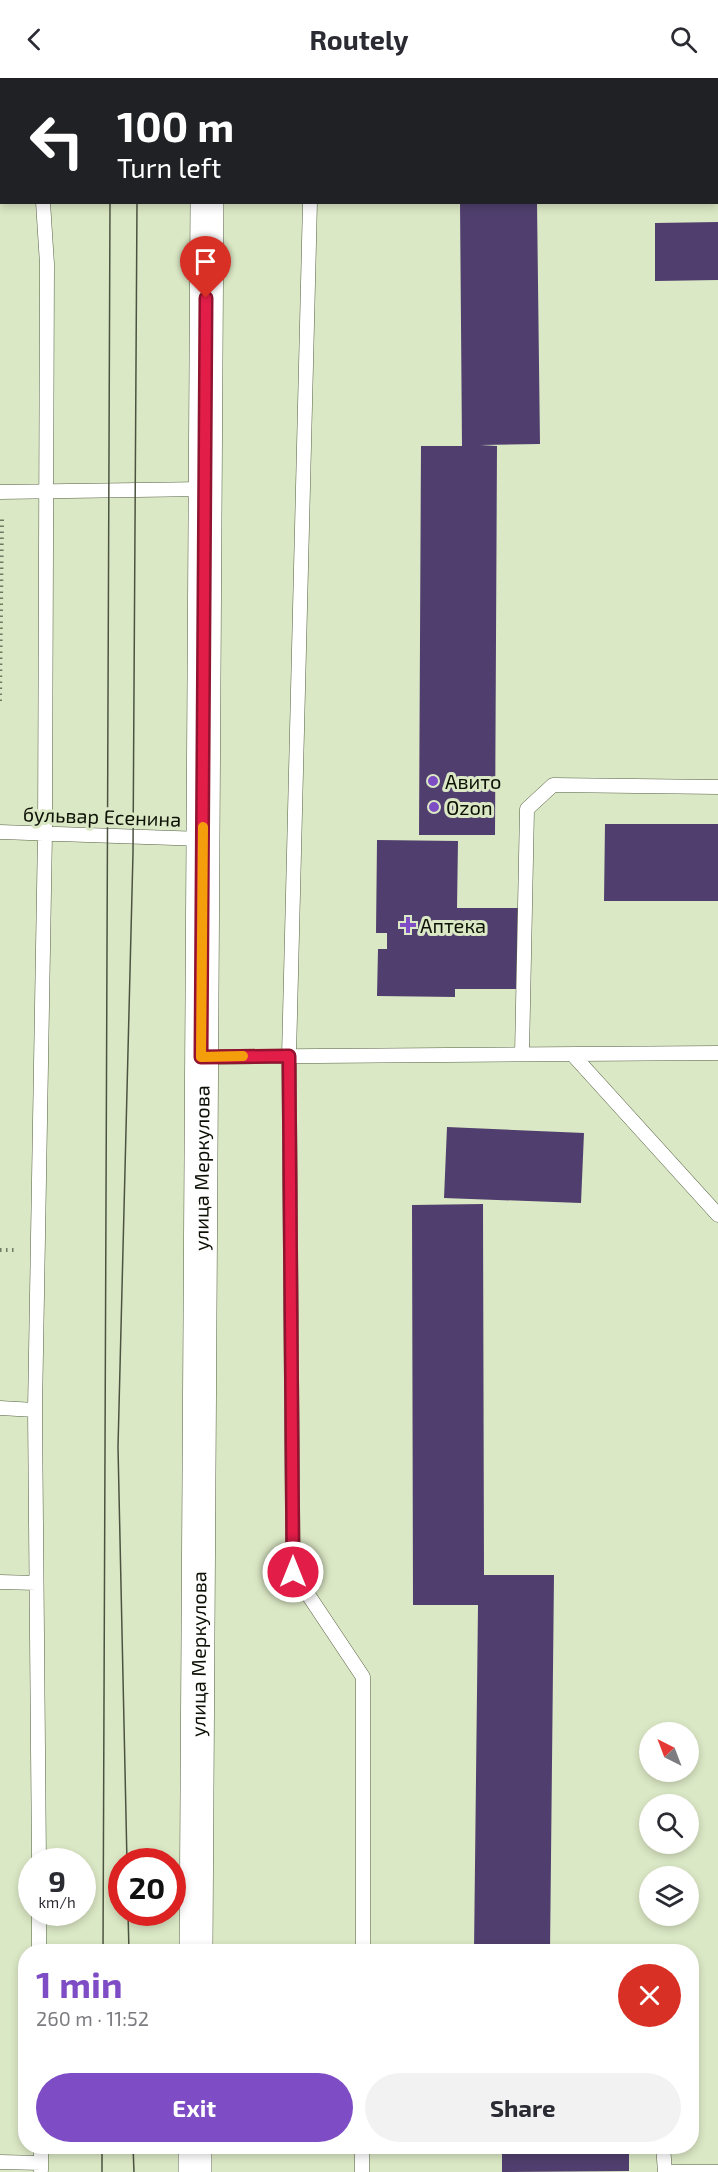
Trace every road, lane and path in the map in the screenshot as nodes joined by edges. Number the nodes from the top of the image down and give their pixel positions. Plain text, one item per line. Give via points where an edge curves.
1 (43, 204) edge
2 (207, 204) edge
3 (310, 204) edge
4 (205, 489) junction
5 (1, 492) edge
6 (46, 492) junction
7 (0, 701) edge
8 (718, 787) edge
9 (0, 832) edge
10 (45, 833) junction
11 (203, 839) junction
12 (718, 1053) edge
13 (522, 1054) junction
14 (573, 1055) junction
15 (289, 1056) junction
16 (201, 1057) junction
17 (718, 1215) edge
18 (0, 1408) edge
19 (35, 1410) junction
20 (0, 1582) edge
21 (36, 1583) junction
22 (39, 1848) edge
23 (39, 1926) edge
24 (39, 1944) edge
25 (196, 1944) edge
26 (363, 1944) edge
27 (195, 2154) edge
28 (363, 2154) edge
29 (664, 2154) edge
30 (0, 2162) edge
31 (41, 2167) edge
32 (195, 2172) edge
33 (362, 2172) edge
34 (665, 2172) edge
35 (718, 2172) edge

1 - 6 lane via 47,264
2 - 4 street, улица Меркулова
3 - 15 lane
4 - 6 lane
4 - 11 street, улица Меркулова
5 - 6 lane
5 - 7 path
6 - 10 lane
8 - 13 lane via 553,785 527,809
9 - 10 lane, бульвар Есенина
10 - 11 lane, бульвар Есенина
10 - 19 lane
11 - 16 street, улица Меркулова
12 - 14 lane
13 - 14 lane
13 - 15 lane
14 - 17 lane
15 - 16 lane
15 - 26 lane via 293,1572 363,1677
16 - 25 street, улица Меркулова
18 - 19 lane
19 - 21 lane
20 - 21 lane
21 - 22 lane
23 - 24 lane
27 - 32 street
28 - 33 lane
29 - 34 lane
30 - 31 lane
34 - 35 lane

